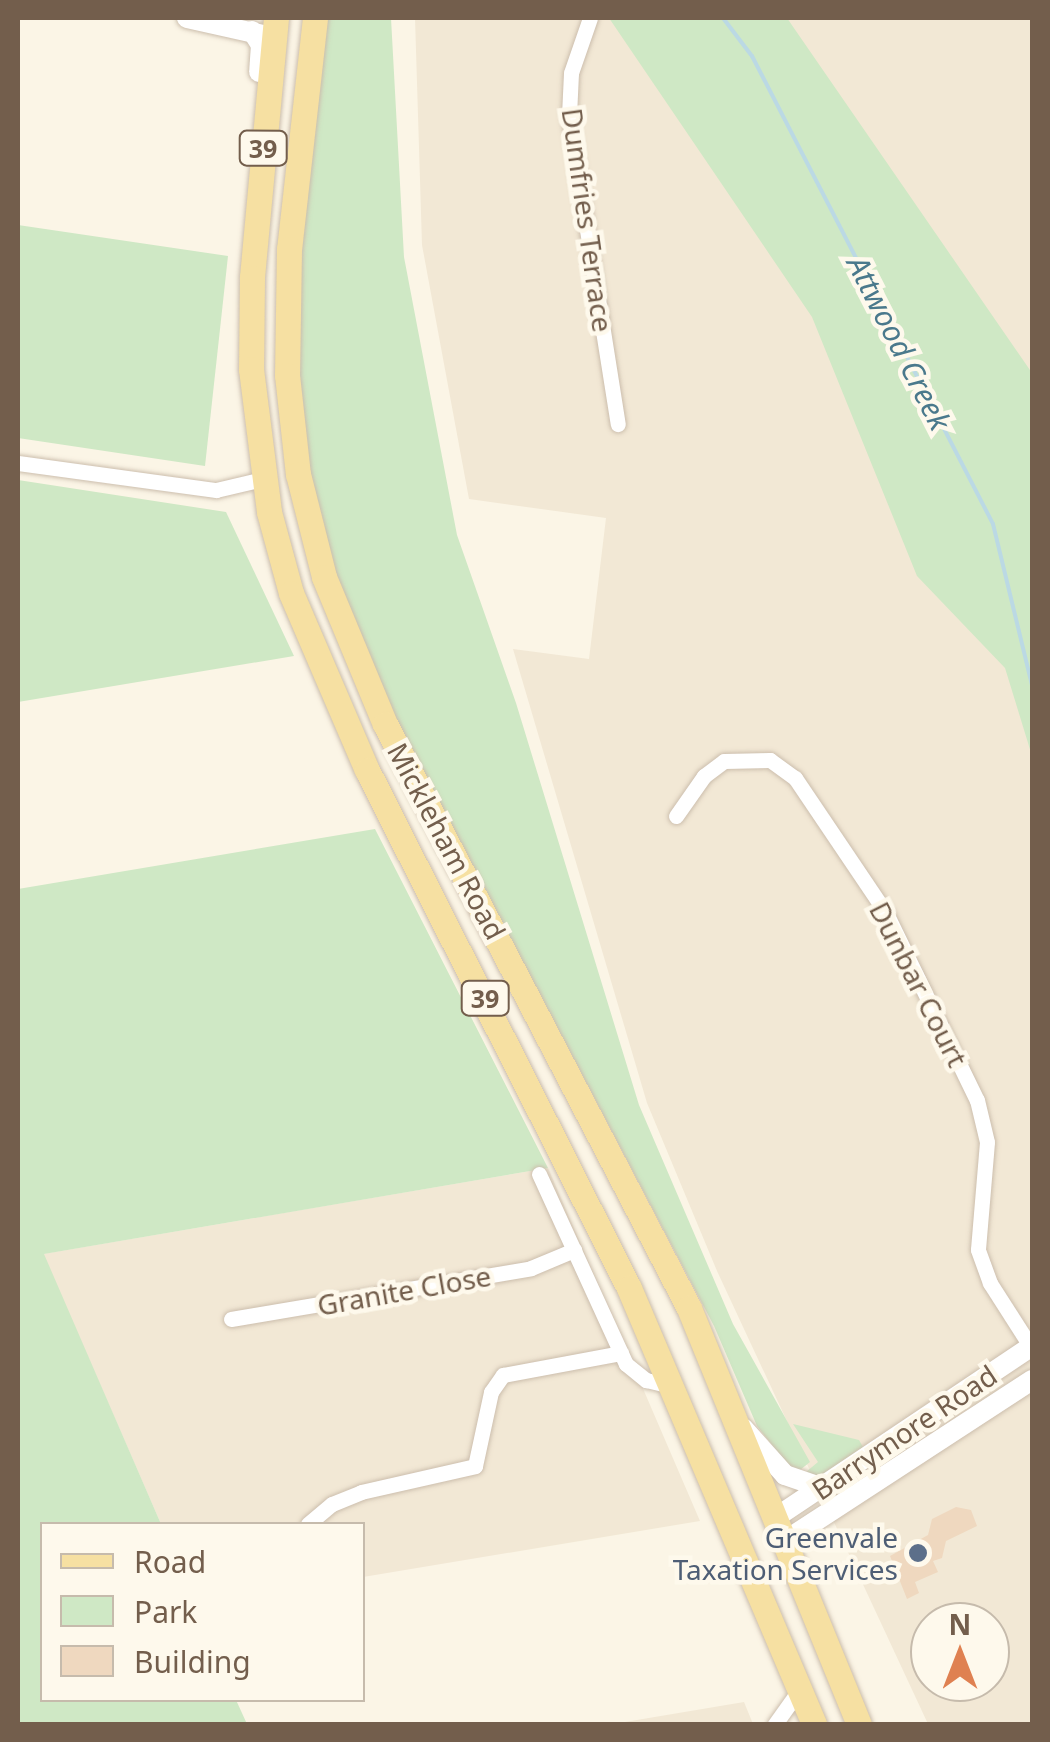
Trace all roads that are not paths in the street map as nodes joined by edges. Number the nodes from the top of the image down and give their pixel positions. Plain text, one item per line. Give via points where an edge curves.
1 (187, 18) edge
2 (311, 18) edge
3 (590, 18) edge
4 (266, 26) edge
5 (618, 424) dead end
6 (18, 463) edge
7 (264, 480) junction
8 (676, 816) dead end
9 (573, 1173) junction
10 (574, 1250) junction
11 (231, 1319) dead end
12 (1032, 1347) edge
13 (621, 1353) junction
14 (1032, 1380) edge
15 (672, 1386) junction
16 (738, 1423) junction
17 (822, 1488) junction
18 (310, 1522) edge
19 (782, 1529) junction
20 (742, 1546) junction
21 (800, 1689) junction
22 (775, 1724) edge
23 (814, 1724) edge
24 (859, 1724) edge

1 - 4 street
2 - 4 main road via 292,38
2 - 16 main road, Mickleham Road / 39 via 289,249 286,358 298,474 324,577 385,724 630,1188
3 - 5 street, Dumfries Terrace via 571,73 569,116
4 - 7 main road, Mickleham Road / 39 via 251,369
6 - 7 street via 216,490
7 - 9 main road, Mickleham Road / 39 via 291,593 324,679
8 - 12 street, Dunbar Court via 704,776 724,761 770,760 796,778 876,898 978,1100 987,1142 978,1250 990,1283
9 - 10 street via 542,1182
9 - 15 main road, Mickleham Road / 39
10 - 11 street, Granite Close via 531,1268
10 - 13 street
12 - 17 street, Barrymore Road
13 - 15 street via 633,1374
13 - 18 street via 503,1375 491,1392 474,1466 361,1492
14 - 19 street, Barrymore Road
15 - 20 main road, Mickleham Road / 39
16 - 17 street via 785,1475
16 - 19 main road, Mickleham Road / 39
17 - 19 street, Barrymore Road
19 - 20 main road
19 - 24 main road, Mickleham Road / 39
20 - 21 main road, Mickleham Road / 39
21 - 22 street
21 - 23 main road, Mickleham Road / 39

